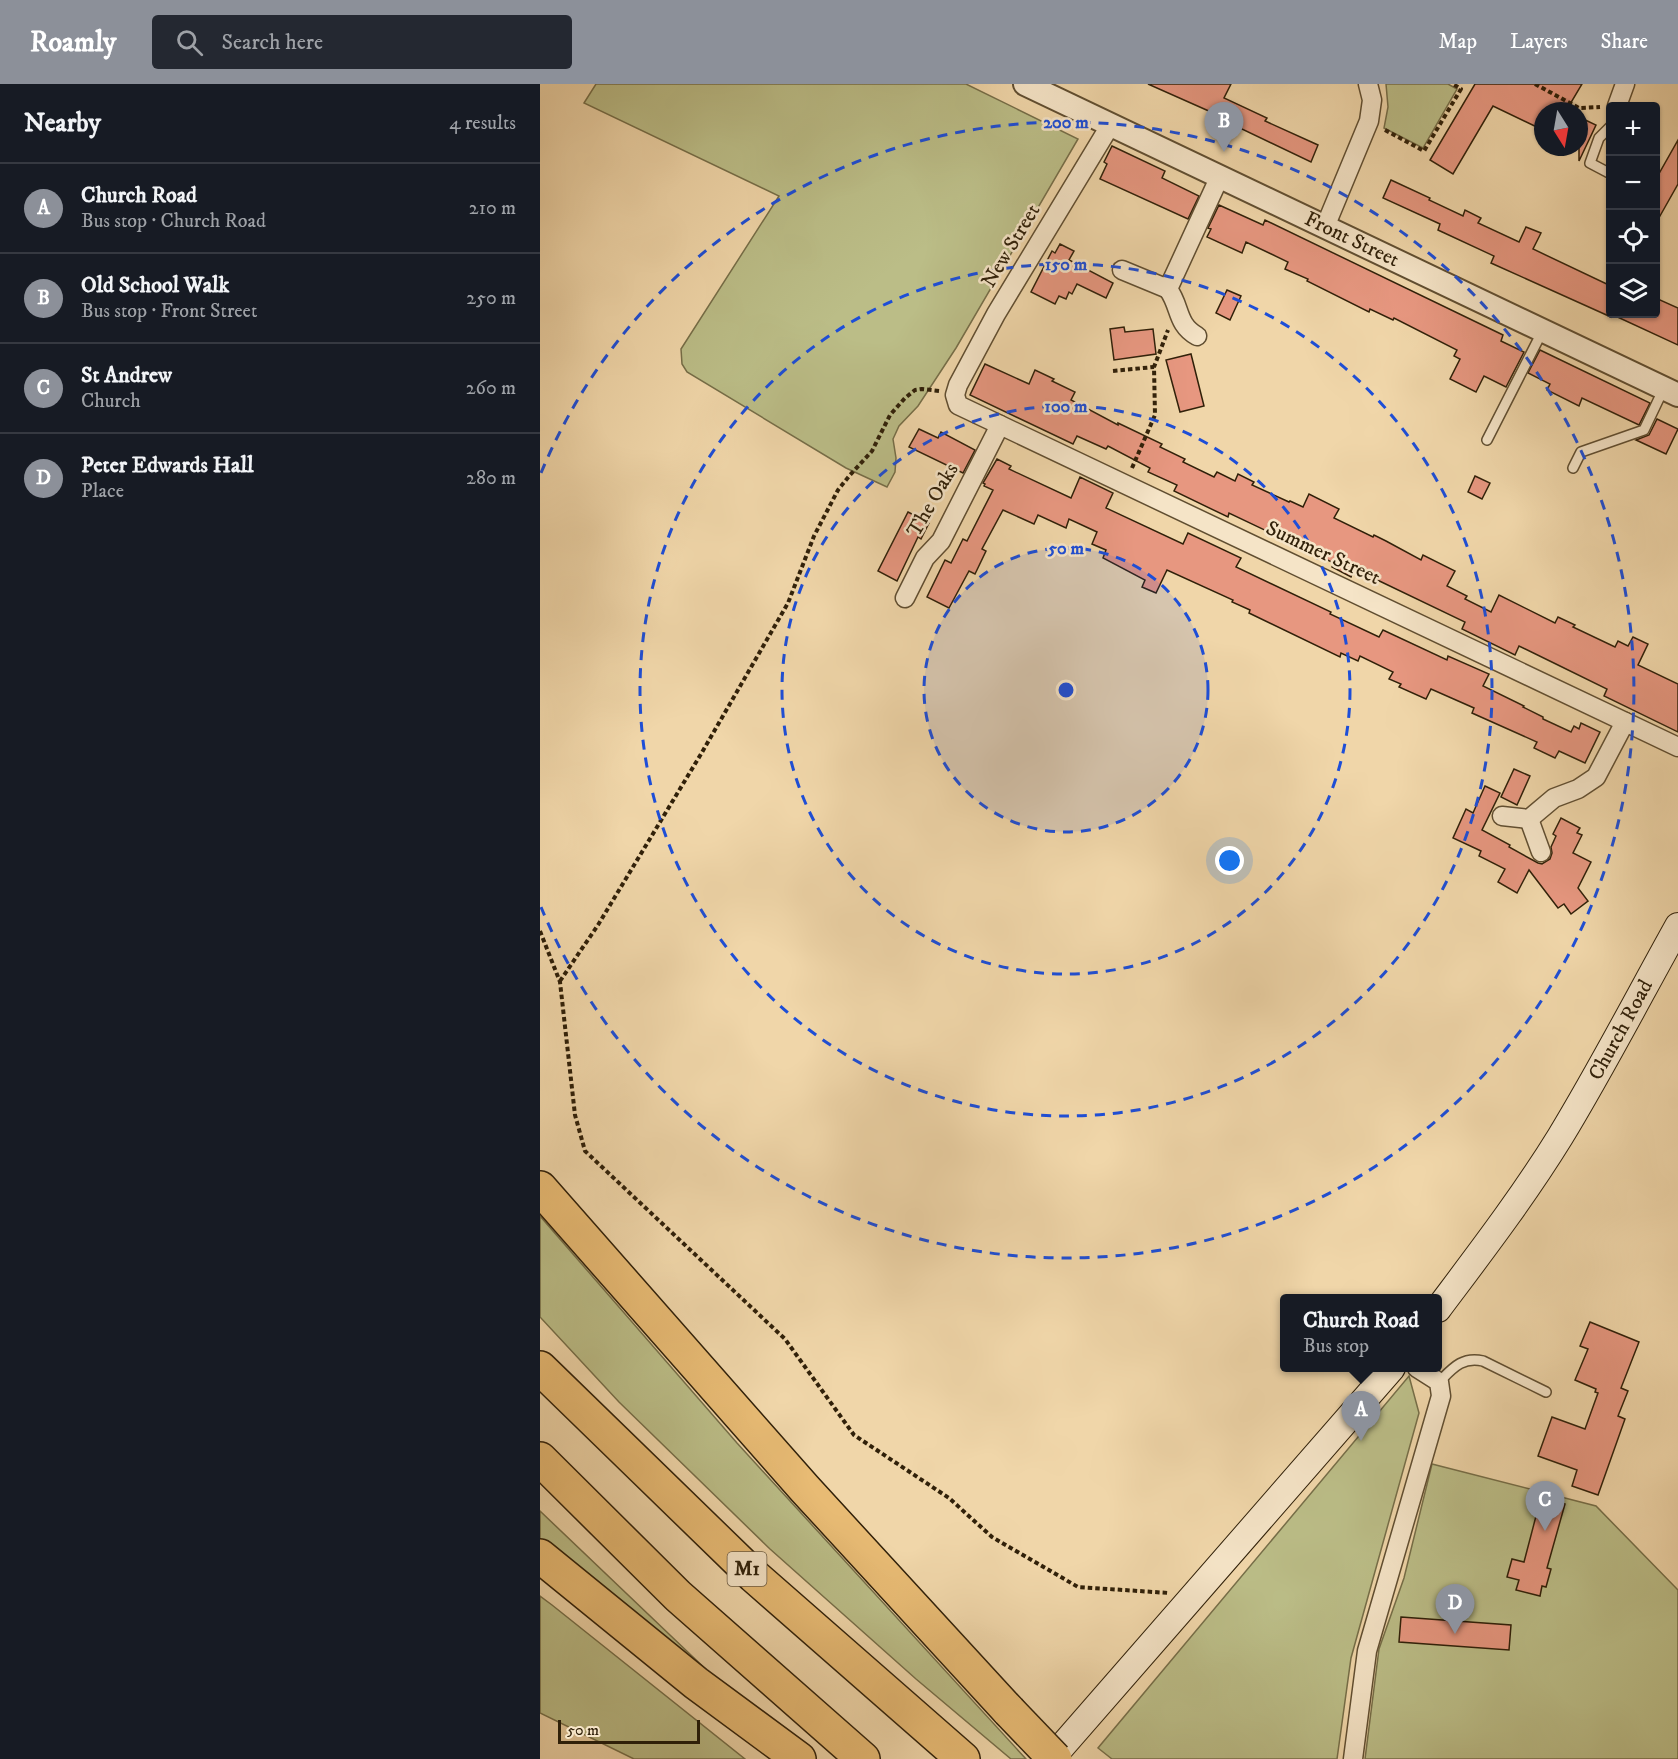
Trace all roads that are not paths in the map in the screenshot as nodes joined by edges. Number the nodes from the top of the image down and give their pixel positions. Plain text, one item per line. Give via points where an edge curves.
1 (1025, 84) edge
2 (1368, 84) edge
3 (1625, 84) edge
4 (1618, 102) edge
5 (1111, 124) junction
6 (1606, 132) edge
7 (1606, 171) edge
8 (1220, 176) junction
9 (1325, 227) junction
10 (1122, 270) dead end
11 (1168, 289) junction
12 (1542, 330) junction
13 (1197, 336) dead end
14 (1671, 392) edge
15 (955, 395) joint
16 (1000, 425) junction
17 (1487, 440) dead end
18 (1573, 468) dead end
19 (905, 598) dead end
20 (1626, 722) junction
21 (1678, 747) edge
22 (1502, 816) dead end
23 (1529, 819) junction
24 (1540, 852) dead end
25 (1678, 926) edge
26 (540, 1188) edge
27 (1442, 1302) edge
28 (540, 1368) edge
29 (1389, 1372) edge
30 (1423, 1372) edge
31 (1439, 1382) junction
32 (1546, 1392) dead end
33 (540, 1459) edge
34 (540, 1556) edge
35 (799, 1759) edge
36 (863, 1759) edge
37 (963, 1759) edge
38 (1053, 1759) edge
39 (1353, 1759) edge

1 - 5 street, Front Street
2 - 9 street via 1372,100 1369,121
3 - 4 street
5 - 8 street, Front Street
5 - 15 street, New Street via 996,314
6 - 7 lane via 1599,138 1590,163
8 - 9 street, Front Street
8 - 11 street
9 - 12 street, Front Street
10 - 11 street
11 - 13 street via 1176,299 1186,328
12 - 14 street, Front Street
12 - 17 lane
14 - 18 lane via 1644,430 1581,452
15 - 16 street, Summer Street via 958,405
16 - 19 street, The Oaks via 941,541 926,558
16 - 20 street, Summer Street
20 - 21 street, Summer Street
20 - 23 street via 1596,777 1554,798
22 - 23 street
23 - 24 street
25 - 27 main road, Church Road via 1559,1139
26 - 38 highway, bridge via 805,1489
28 - 37 highway, M1 via 754,1576
29 - 38 main road
30 - 31 street
31 - 32 lane via 1457,1365 1474,1359
31 - 39 street via 1441,1396 1367,1651
33 - 36 highway via 678,1596
34 - 35 highway via 696,1683

